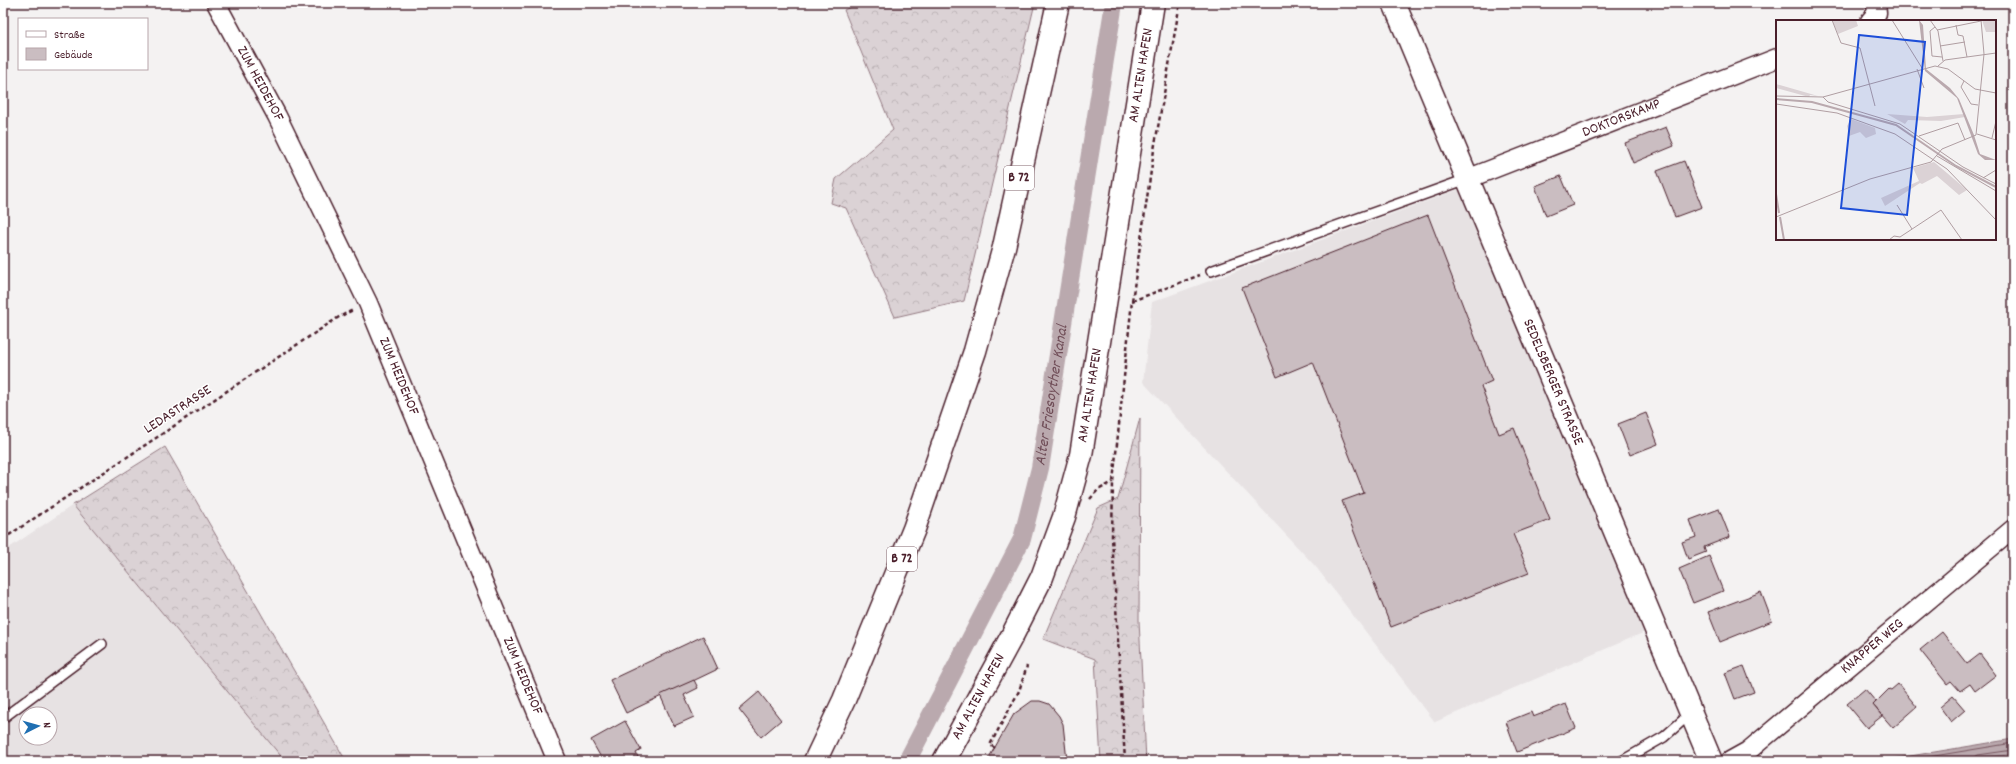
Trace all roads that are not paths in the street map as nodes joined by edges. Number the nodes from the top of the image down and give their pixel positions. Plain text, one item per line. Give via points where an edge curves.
1 (216, 3) edge
2 (1058, 3) edge
3 (1153, 3) edge
4 (1394, 3) edge
5 (1876, 3) edge
6 (1871, 20) edge
7 (1776, 58) edge
8 (1467, 179) junction
9 (1211, 271) road end
10 (2013, 529) edge
11 (102, 644) dead end
12 (1691, 713) junction
13 (3, 718) edge
14 (557, 761) edge
15 (815, 761) edge
16 (944, 761) edge
17 (1622, 761) edge
18 (1711, 761) edge
19 (1730, 761) edge

1 - 14 street, ZUM HEIDEHOF via 277,116 368,303
2 - 15 main road, B 72 via 1004,247 974,351 914,529 844,700
3 - 16 main road, AM ALTEN HAFEN via 1081,455 1064,517 1042,577
4 - 8 main road, SEDELSBERGER STRASSE
5 - 6 street via 1877,13
7 - 8 street, DOKTORSKAMP
8 - 9 lane
8 - 12 main road, SEDELSBERGER STRASSE
10 - 19 street, KNAPPER WEG via 1748,751
11 - 13 lane
12 - 17 lane via 1664,737
12 - 18 main road, SEDELSBERGER STRASSE

